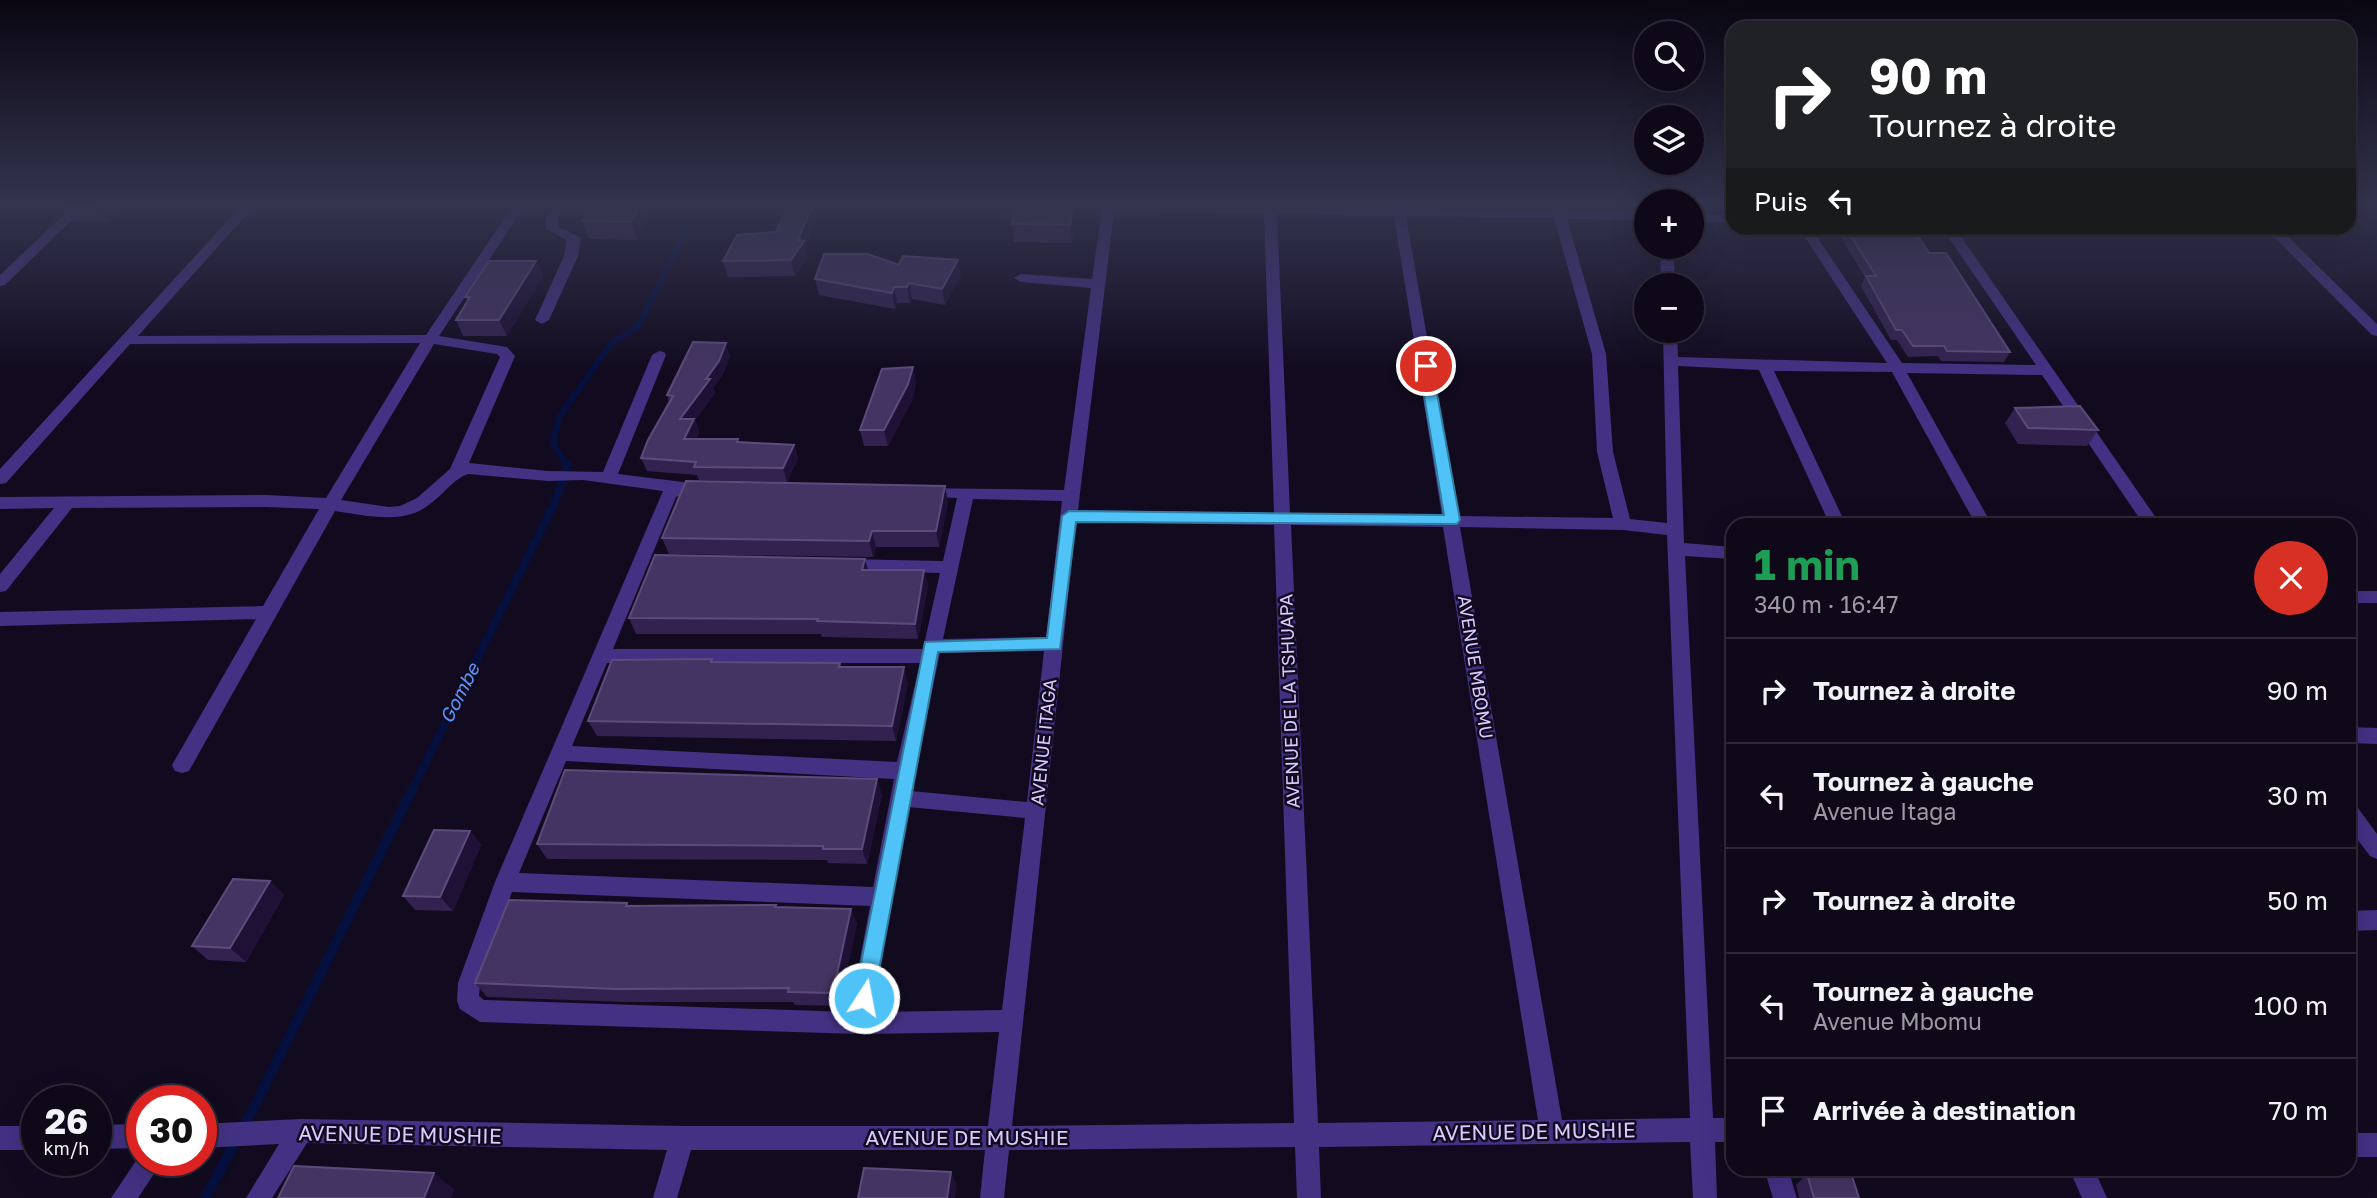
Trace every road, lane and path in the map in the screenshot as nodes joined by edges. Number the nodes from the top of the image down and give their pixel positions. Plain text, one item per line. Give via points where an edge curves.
1 (23, 260) edge
2 (199, 260) edge
3 (480, 260) edge
4 (569, 260) edge
5 (1102, 260) edge
6 (1272, 260) edge
7 (1408, 260) edge
8 (1572, 260) edge
9 (1827, 260) edge
10 (1972, 260) edge
11 (2304, 260) edge
12 (1021, 278) dead end
13 (0, 282) edge
14 (1099, 284) junction
15 (542, 320) dead end
16 (2377, 332) edge
17 (431, 339) junction
18 (127, 340) junction
19 (1671, 343) edge
20 (659, 355) dead end
21 (1672, 361) junction
22 (1764, 366) junction
23 (1894, 368) junction
24 (2048, 370) junction
25 (458, 470) junction
26 (0, 479) edge
27 (608, 479) junction
28 (678, 488) junction
29 (700, 488) edge
30 (902, 491) edge
31 (966, 494) junction
32 (1071, 496) junction
33 (0, 503) edge
34 (67, 503) junction
35 (328, 504) junction
36 (1069, 516) junction
37 (1835, 518) edge
38 (1980, 518) edge
39 (2149, 518) edge
40 (1282, 519) junction
41 (1452, 520) junction
42 (1623, 524) junction
43 (1676, 539) junction
44 (1726, 552) edge
45 (829, 565) edge
46 (950, 567) junction
47 (0, 586) edge
48 (2356, 597) edge
49 (2377, 597) edge
50 (269, 612) junction
51 (0, 619) edge
52 (1054, 644) junction
53 (930, 651) junction
54 (600, 656) junction
55 (2356, 735) edge
56 (2377, 736) edge
57 (559, 753) junction
58 (182, 765) dead end
59 (905, 771) junction
60 (900, 798) junction
61 (1035, 811) junction
62 (2356, 821) edge
63 (2377, 850) edge
64 (505, 882) junction
65 (883, 897) junction
66 (2356, 920) edge
67 (2377, 920) edge
68 (1012, 1021) junction
69 (859, 1023) junction
70 (1703, 1128) junction
71 (1726, 1130) edge
72 (301, 1131) junction
73 (1552, 1131) junction
74 (1306, 1135) junction
75 (217, 1136) edge
76 (0, 1138) edge
77 (21, 1138) edge
78 (682, 1138) junction
79 (1000, 1138) junction
80 (2356, 1145) edge
81 (2377, 1145) edge
82 (139, 1176) edge
83 (1778, 1176) edge
84 (2084, 1176) edge
85 (123, 1198) edge
86 (258, 1198) edge
87 (665, 1198) edge
88 (992, 1198) edge
89 (1308, 1198) edge
90 (1705, 1198) edge
91 (1785, 1198) edge
92 (2095, 1198) edge

1 - 13 street
2 - 18 street
3 - 17 street
4 - 15 street
5 - 14 street, AVENUE ITAGA
6 - 40 street, AVENUE DE LA TSHUAPA
7 - 41 street, AVENUE MBOMU
8 - 42 street via 1599,354 1605,452
9 - 23 street via 1882,341
10 - 24 street
11 - 16 street
12 - 14 street
14 - 32 street, AVENUE ITAGA
17 - 18 street
17 - 25 street via 492,347 508,356
17 - 35 street
18 - 26 street
19 - 21 street
20 - 27 street
21 - 22 street
21 - 43 street
22 - 23 street
22 - 37 street
23 - 24 street
23 - 38 street
24 - 39 street
25 - 27 street
25 - 35 street via 424,502 403,511
27 - 28 street
28 - 29 street
28 - 54 street via 669,494 647,562
30 - 31 street
31 - 32 street
31 - 46 street
32 - 36 street, AVENUE ITAGA
33 - 34 street
34 - 35 street
34 - 47 street
35 - 50 street
36 - 40 street
36 - 52 street, AVENUE ITAGA
40 - 41 street
40 - 74 street, AVENUE DE LA TSHUAPA
41 - 42 street
41 - 73 street, AVENUE MBOMU
42 - 43 street
43 - 44 street
43 - 70 street
45 - 46 street
46 - 53 street
48 - 49 street
50 - 51 street
50 - 58 street
52 - 53 street
52 - 61 street, AVENUE ITAGA
53 - 54 street
53 - 59 street
54 - 57 street
55 - 56 street
57 - 59 street
57 - 64 street
59 - 60 street
60 - 61 street
60 - 65 street
61 - 68 street, AVENUE ITAGA
62 - 63 street
64 - 65 street
64 - 69 street via 469,983 468,1001 480,1010
65 - 69 street
66 - 67 street
68 - 69 street
68 - 79 street, AVENUE ITAGA
70 - 71 street, AVENUE DE MUSHIE
70 - 73 street, AVENUE DE MUSHIE
70 - 90 street
72 - 75 street, AVENUE DE MUSHIE
72 - 78 street, AVENUE DE MUSHIE
72 - 86 street
73 - 74 street, AVENUE DE MUSHIE
74 - 79 street, AVENUE DE MUSHIE
74 - 89 street, AVENUE DE LA TSHUAPA
76 - 77 street
78 - 79 street, AVENUE DE MUSHIE
78 - 87 street
79 - 88 street, AVENUE ITAGA
80 - 81 street
82 - 85 street
83 - 91 street
84 - 92 street

